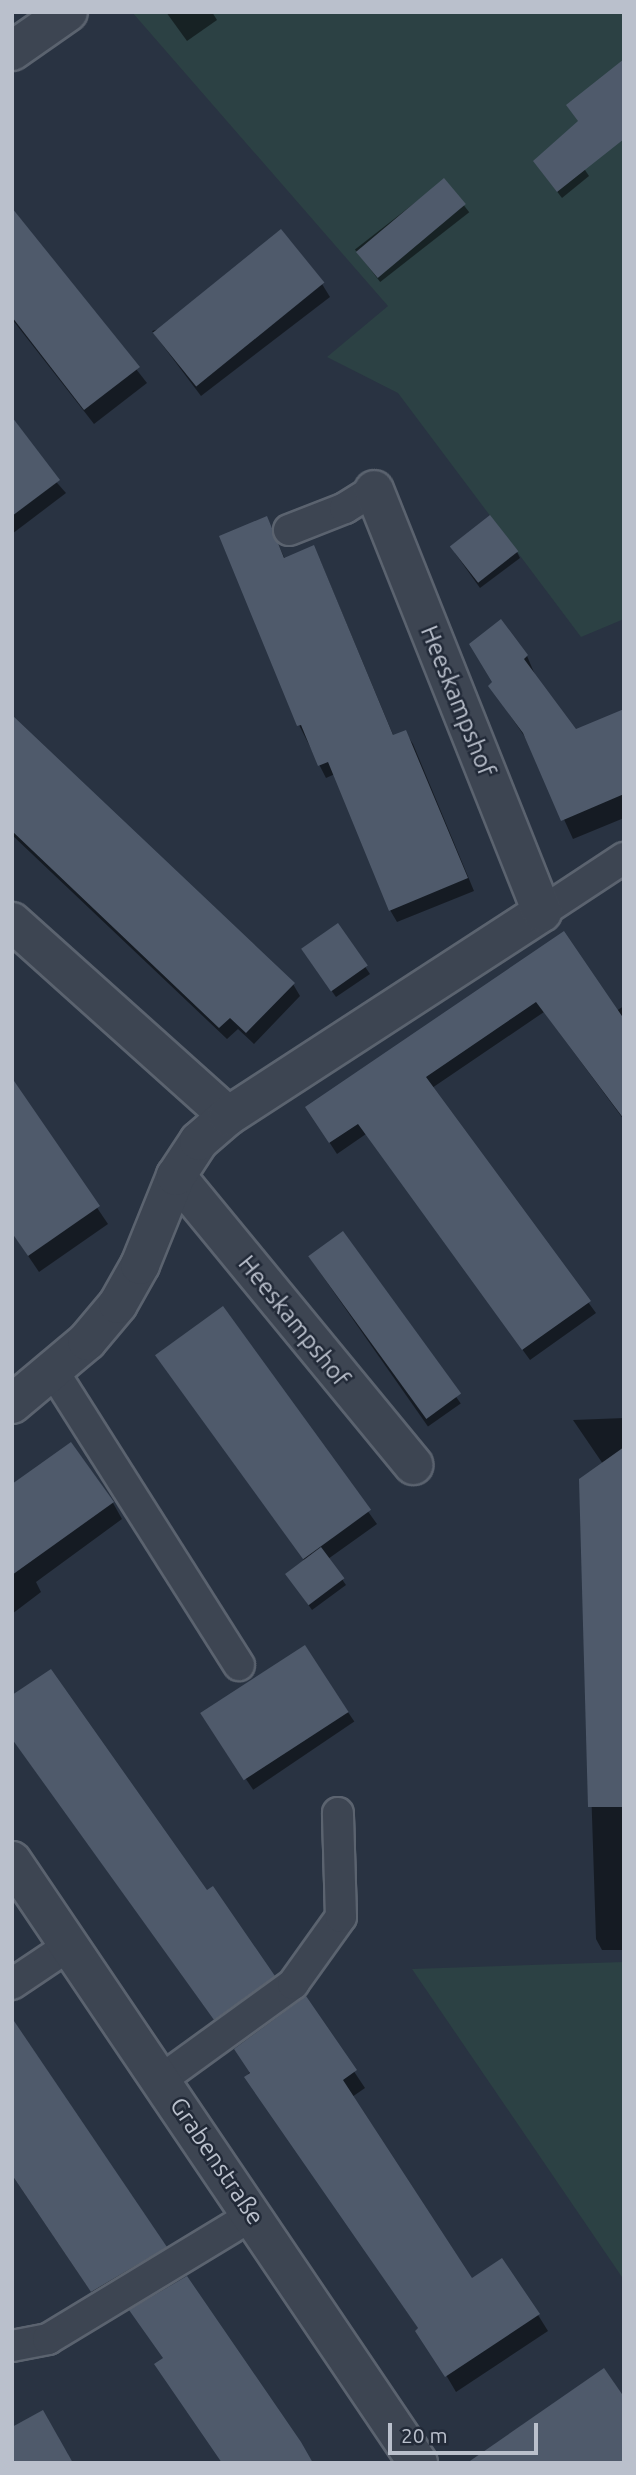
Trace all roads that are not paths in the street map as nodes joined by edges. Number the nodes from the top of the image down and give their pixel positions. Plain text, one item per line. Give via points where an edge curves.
1 (68, 12) edge
2 (23, 34) edge
3 (374, 490) joint
4 (289, 530) dead end
5 (624, 858) edge
6 (542, 912) junction
7 (12, 922) edge
8 (228, 1116) junction
9 (176, 1176) junction
10 (52, 1371) junction
11 (12, 1404) edge
12 (413, 1465) dead end
13 (239, 1665) dead end
14 (338, 1813) dead end
15 (12, 1861) edge
16 (70, 1945) junction
17 (12, 1984) edge
18 (162, 2078) junction
19 (253, 2215) junction
20 (12, 2346) edge
21 (418, 2463) edge

1 - 2 street
3 - 4 lane via 345,508
3 - 6 street, Heeskampshof
5 - 6 lane
6 - 8 street
7 - 8 street
8 - 9 street via 199,1141
9 - 10 street via 140,1265 118,1304 87,1341
9 - 12 street, Heeskampshof
10 - 11 street
10 - 13 lane
14 - 18 lane via 341,1917 293,1984
15 - 16 street, Grabenstraße
16 - 17 lane
16 - 18 street, Grabenstraße
18 - 19 street, Grabenstraße
19 - 20 lane via 48,2339
19 - 21 street, Grabenstraße

